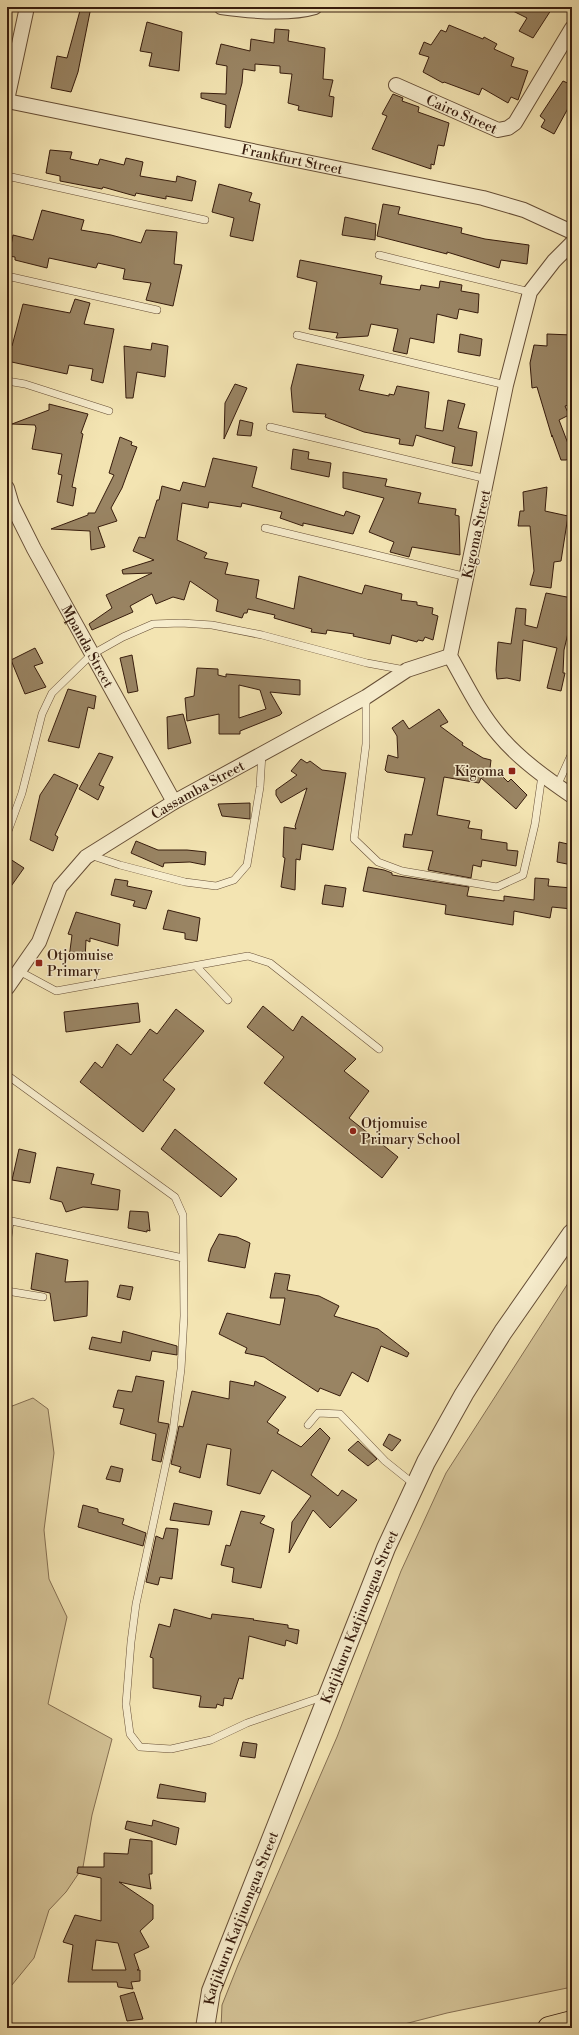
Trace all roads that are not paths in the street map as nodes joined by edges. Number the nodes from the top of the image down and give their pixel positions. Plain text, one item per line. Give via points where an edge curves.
1 (28, 7) edge
2 (222, 7) edge
3 (315, 7) edge
4 (572, 28) edge
5 (396, 84) dead end
6 (7, 101) edge
7 (7, 176) edge
8 (205, 220) dead end
9 (572, 232) edge
10 (572, 243) edge
11 (379, 255) dead end
12 (7, 276) edge
13 (530, 292) junction
14 (157, 310) dead end
15 (296, 335) dead end
16 (7, 382) edge
17 (506, 385) junction
18 (109, 410) dead end
19 (270, 427) dead end
20 (487, 479) junction
21 (7, 488) edge
22 (265, 528) dead end
23 (467, 577) junction
24 (91, 655) junction
25 (450, 656) junction
26 (407, 670) junction
27 (366, 697) junction
28 (262, 753) junction
29 (572, 753) edge
30 (542, 775) junction
31 (557, 786) junction
32 (572, 796) edge
33 (174, 802) junction
34 (7, 834) edge
35 (90, 855) junction
36 (197, 966) junction
37 (19, 971) junction
38 (7, 988) edge
39 (228, 1000) dead end
40 (379, 1048) dead end
41 (7, 1076) edge
42 (9, 1220) edge
43 (572, 1233) edge
44 (7, 1245) edge
45 (183, 1258) junction
46 (7, 1292) edge
47 (43, 1297) dead end
48 (308, 1425) dead end
49 (415, 1485) junction
50 (329, 1695) junction
51 (572, 2022) edge
52 (205, 2028) edge
53 (549, 2028) edge

1 - 6 street
2 - 3 street via 238,10 302,11
4 - 5 street, Cairo Street via 515,123 508,128 498,130
6 - 9 street, Frankfurt Street via 483,198 524,210
7 - 8 lane
10 - 13 street, Kigoma Street via 554,260
11 - 13 lane
12 - 14 lane
13 - 17 street, Kigoma Street
15 - 17 lane
16 - 18 lane via 25,384
17 - 20 street, Kigoma Street
19 - 20 lane
20 - 23 street, Kigoma Street
21 - 24 street, Mpanda Street via 34,549
22 - 23 lane
23 - 25 street, Kigoma Street
24 - 26 lane via 153,624 181,623 212,625 262,635
24 - 33 street, Mpanda Street
24 - 34 lane via 52,693 42,714 22,793
25 - 26 street, Cassamba Street
25 - 30 street via 498,734
26 - 27 street, Cassamba Street
27 - 28 street, Cassamba Street
27 - 30 lane via 366,744 356,807 354,839 378,862 402,871 497,887 523,874 535,824
28 - 33 street, Cassamba Street
28 - 35 lane via 260,787 247,865 234,880 216,886 185,882
29 - 31 lane
30 - 31 street
31 - 32 street
33 - 35 street, Cassamba Street
35 - 37 street, Cassamba Street via 60,887 40,942
36 - 37 lane via 56,991
36 - 39 lane
36 - 40 lane via 248,956 270,963
37 - 38 street, Cassamba Street
41 - 45 lane via 175,1197 183,1215
42 - 44 lane
42 - 45 lane
43 - 49 street, Katjikuru Katjiuongua Street via 503,1332 464,1394
45 - 50 lane via 184,1316 181,1369 173,1431 136,1604 126,1704 130,1734 140,1748 172,1749 211,1740 247,1723
46 - 47 lane
48 - 49 lane via 318,1413 340,1414 385,1461
49 - 50 street, Katjikuru Katjiuongua Street via 386,1548
50 - 52 street, Katjikuru Katjiuongua Street via 211,1991
51 - 53 main road

